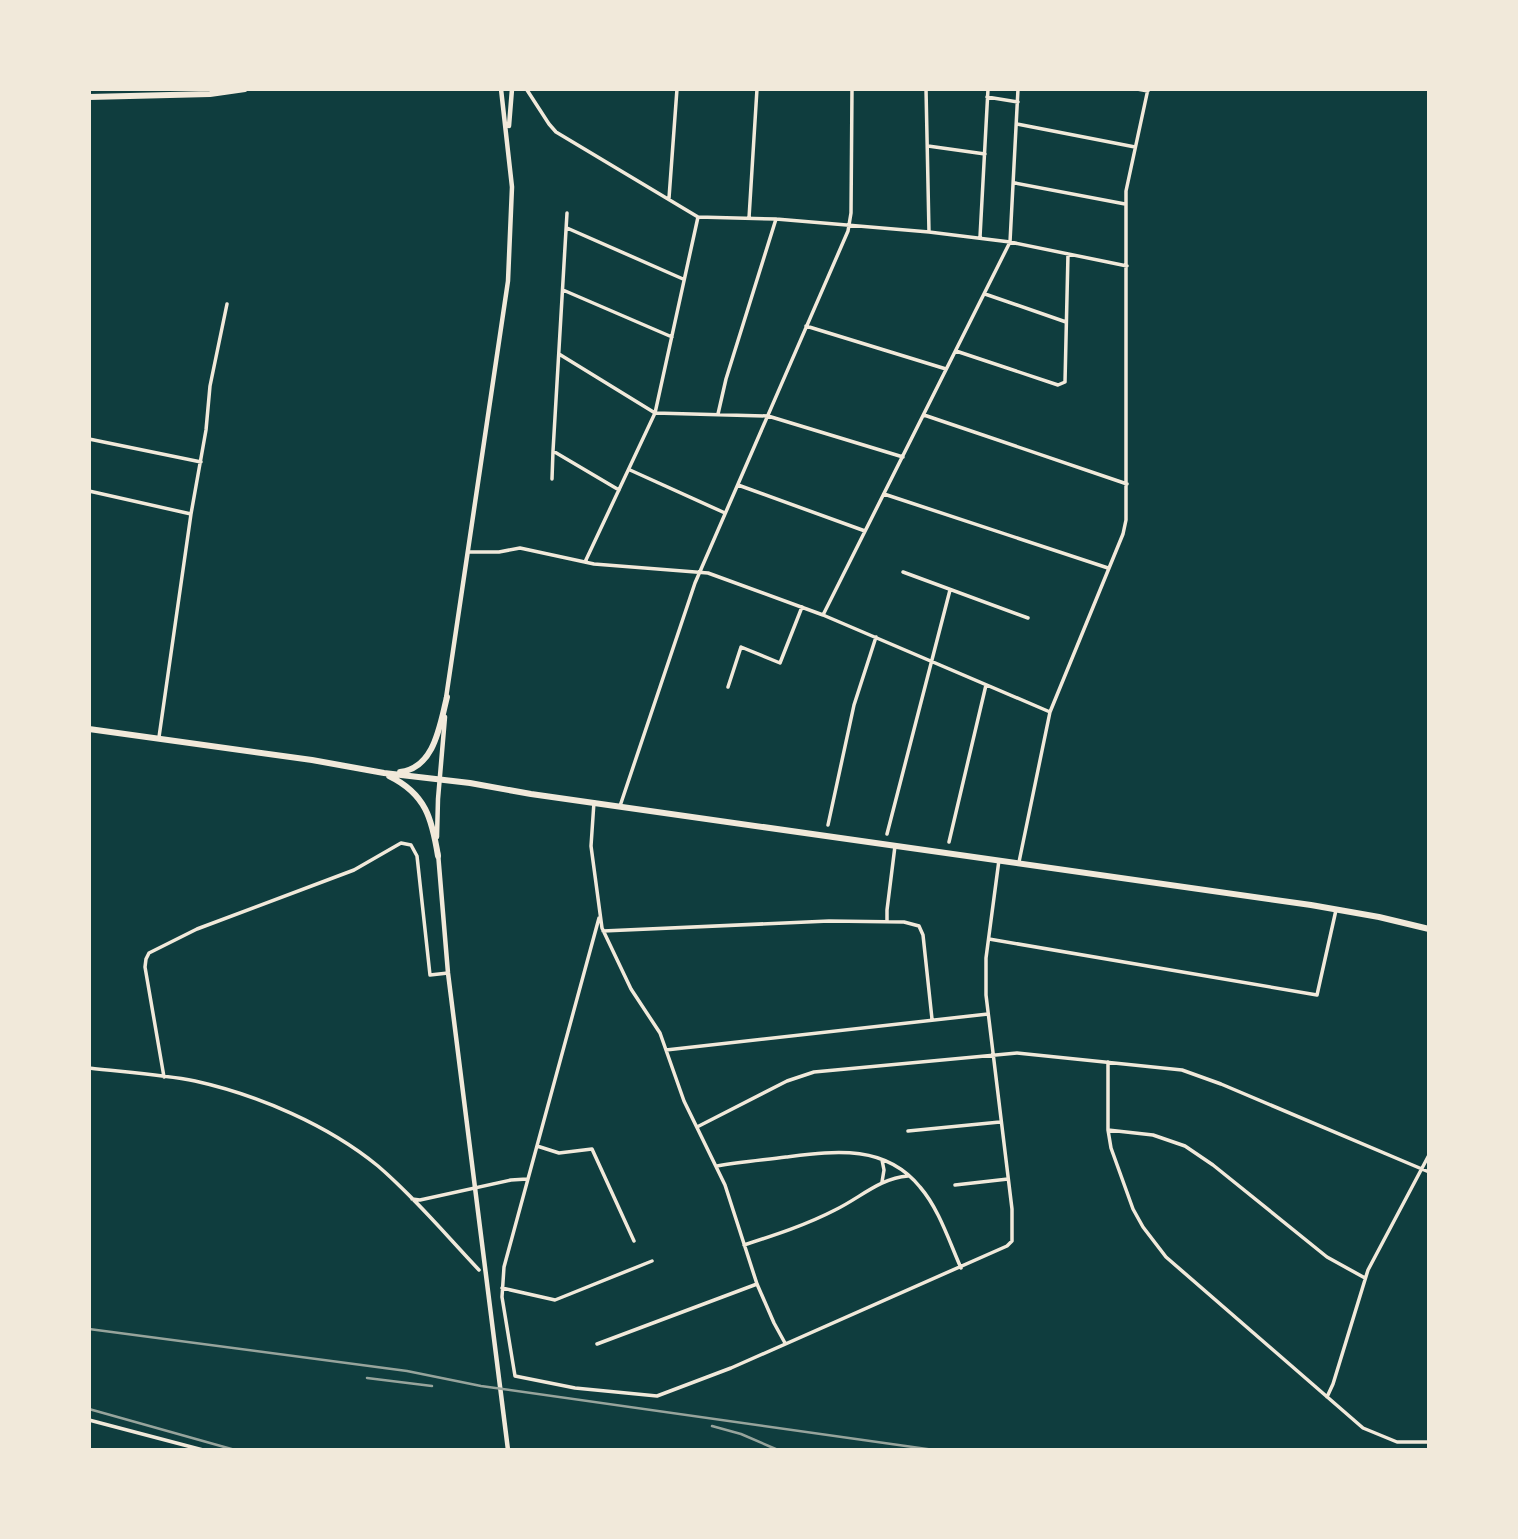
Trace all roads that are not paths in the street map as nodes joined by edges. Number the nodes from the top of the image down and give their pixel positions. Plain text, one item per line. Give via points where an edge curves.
1 (245, 89) edge
2 (501, 89) edge
3 (512, 89) edge
4 (677, 89) edge
5 (757, 89) edge
6 (852, 89) edge
7 (926, 89) edge
8 (988, 89) edge
9 (1018, 89) edge
10 (1137, 89) edge
11 (527, 90) edge
12 (1148, 90) edge
13 (89, 97) edge
14 (987, 97) junction
15 (1018, 102) junction
16 (1017, 124) junction
17 (508, 134) junction
18 (928, 146) junction
19 (1135, 147) junction
20 (985, 154) junction
21 (1014, 183) junction
22 (669, 198) junction
23 (1125, 204) junction
24 (567, 214) dead end
25 (698, 217) junction
26 (749, 218) junction
27 (776, 219) junction
28 (849, 224) junction
29 (567, 228) junction
30 (929, 232) junction
31 (980, 238) junction
32 (1010, 242) junction
33 (1068, 254) junction
34 (1126, 266) junction
35 (684, 279) junction
36 (563, 290) junction
37 (985, 294) junction
38 (227, 304) dead end
39 (1066, 322) junction
40 (807, 326) junction
41 (672, 337) junction
42 (956, 351) junction
43 (559, 354) junction
44 (946, 369) junction
45 (655, 413) junction
46 (718, 414) junction
47 (925, 415) junction
48 (768, 416) junction
49 (89, 439) edge
50 (553, 451) junction
51 (903, 457) junction
52 (201, 462) junction
53 (630, 470) junction
54 (552, 479) dead end
55 (1127, 484) junction
56 (738, 485) junction
57 (620, 490) junction
58 (89, 491) edge
59 (884, 494) junction
60 (725, 513) junction
61 (191, 514) junction
62 (865, 531) junction
63 (469, 552) junction
64 (585, 562) junction
65 (1109, 568) junction
66 (700, 572) junction
67 (903, 572) dead end
68 (950, 590) junction
69 (802, 607) junction
70 (823, 615) junction
71 (1028, 618) dead end
72 (876, 637) junction
73 (931, 660) junction
74 (986, 685) junction
75 (728, 687) dead end
76 (447, 697) junction
77 (1050, 712) junction
78 (89, 729) edge
79 (159, 739) junction
80 (384, 773) junction
81 (440, 780) junction
82 (594, 802) junction
83 (620, 806) junction
84 (828, 825) dead end
85 (887, 834) dead end
86 (949, 842) dead end
87 (895, 846) junction
88 (438, 856) junction
89 (999, 860) junction
90 (1020, 862) junction
91 (1336, 910) junction
92 (599, 918) junction
93 (887, 922) junction
94 (1429, 929) edge
95 (603, 932) junction
96 (989, 939) junction
97 (449, 973) junction
98 (988, 1014) junction
99 (932, 1019) junction
100 (666, 1049) junction
101 (994, 1054) junction
102 (1108, 1062) junction
103 (89, 1068) edge
104 (164, 1077) junction
105 (1000, 1122) junction
106 (697, 1127) junction
107 (1108, 1130) junction
108 (908, 1132) dead end
109 (537, 1146) junction
110 (1429, 1155) edge
111 (881, 1158) junction
112 (717, 1166) junction
113 (1422, 1169) junction
114 (1429, 1171) edge
115 (909, 1176) junction
116 (527, 1179) junction
117 (1008, 1179) junction
118 (882, 1182) junction
119 (955, 1185) dead end
120 (476, 1187) junction
121 (412, 1199) junction
122 (634, 1241) dead end
123 (744, 1245) junction
124 (652, 1261) dead end
125 (961, 1268) junction
126 (479, 1270) dead end
127 (1365, 1278) junction
128 (757, 1284) junction
129 (502, 1288) junction
130 (785, 1343) junction
131 (597, 1344) dead end
132 (1327, 1397) junction
133 (89, 1420) edge
134 (1429, 1442) edge
135 (202, 1450) edge
136 (508, 1450) edge

1 - 13 main road
2 - 17 street
3 - 17 street
4 - 22 street
5 - 26 street
6 - 28 street
7 - 18 street
8 - 14 street
9 - 15 street
10 - 12 street
11 - 22 street via 556,131
12 - 19 street
14 - 15 street
14 - 20 street
15 - 16 street
16 - 19 street
16 - 21 street
17 - 63 street via 512,209 508,281
18 - 20 street
18 - 30 street
19 - 23 street
20 - 31 street
21 - 23 street
21 - 32 street
22 - 25 street
23 - 34 street
24 - 29 street
25 - 26 street
25 - 35 street
26 - 27 street
27 - 28 street
27 - 46 street
28 - 30 street
28 - 40 street
29 - 35 street
29 - 36 street
30 - 31 street
31 - 32 street
32 - 33 street
32 - 37 street
33 - 34 street
33 - 39 street
34 - 55 street
35 - 41 street
36 - 41 street
36 - 43 street
37 - 39 street
37 - 42 street
38 - 52 street
39 - 42 street via 1065,380 1060,385
40 - 44 street
40 - 48 street
41 - 45 street
42 - 44 street
43 - 45 street
43 - 50 street
44 - 47 street
45 - 46 street
45 - 53 street
46 - 48 street
47 - 51 street
47 - 55 street
48 - 51 street
48 - 56 street
49 - 52 street
50 - 54 street
50 - 57 street
51 - 59 street
52 - 61 street
53 - 57 street
53 - 60 street
55 - 65 street via 1126,520
56 - 60 street
56 - 62 street
57 - 64 street
58 - 61 street
59 - 62 street
59 - 65 street
60 - 66 street
61 - 79 street
62 - 70 street
63 - 64 street via 520,548
63 - 76 street
64 - 66 street
65 - 77 street
66 - 69 street
66 - 83 street
67 - 68 street
68 - 71 street
68 - 73 street
69 - 70 street
69 - 75 street via 780,663 741,647
70 - 72 street
72 - 73 street
72 - 84 street via 854,705
73 - 74 street
73 - 85 street
74 - 77 street
74 - 86 street
76 - 80 main road via 433,746 423,761 405,772
76 - 81 street
77 - 90 street
78 - 79 main road
79 - 80 main road
80 - 81 main road
80 - 88 main road via 409,787 422,803
81 - 82 main road
81 - 88 street
82 - 83 main road
82 - 92 street via 591,846
83 - 87 main road
87 - 89 main road
87 - 93 street
88 - 97 street
89 - 90 main road
89 - 96 street
90 - 91 main road
91 - 94 main road
91 - 96 street via 1317,995
92 - 95 street
92 - 109 street
93 - 95 street
93 - 99 street via 921,930
95 - 100 street
96 - 98 street
97 - 104 street via 430,975 418,856 411,845 401,843 354,870 197,929 149,953 145,967
97 - 120 street
98 - 99 street
98 - 101 street
99 - 100 street
100 - 106 street
101 - 102 street
101 - 105 street
101 - 106 street via 802,1075
102 - 107 street
102 - 113 street via 1201,1076
103 - 104 street
104 - 121 street via 257,1098 291,1114 348,1144
105 - 108 street
105 - 117 street
106 - 112 street
107 - 127 street via 1153,1135 1185,1146 1327,1257
107 - 132 street via 1133,1209 1163,1254
109 - 116 street
109 - 122 street via 559,1153 592,1149
110 - 113 street
111 - 112 street via 841,1151
111 - 115 street
111 - 118 street
112 - 123 street
113 - 114 street
113 - 127 street
115 - 118 street
115 - 125 street via 930,1201
116 - 120 street
116 - 129 street
117 - 119 street
117 - 125 street via 1012,1241
118 - 123 street via 831,1212
120 - 121 street
120 - 136 street
121 - 126 street
123 - 128 street
124 - 129 street via 555,1300
125 - 130 street
127 - 132 street
128 - 130 street
128 - 131 street
129 - 130 street via 513,1371 520,1378 657,1396
132 - 134 street via 1374,1434 1397,1442
133 - 135 street

